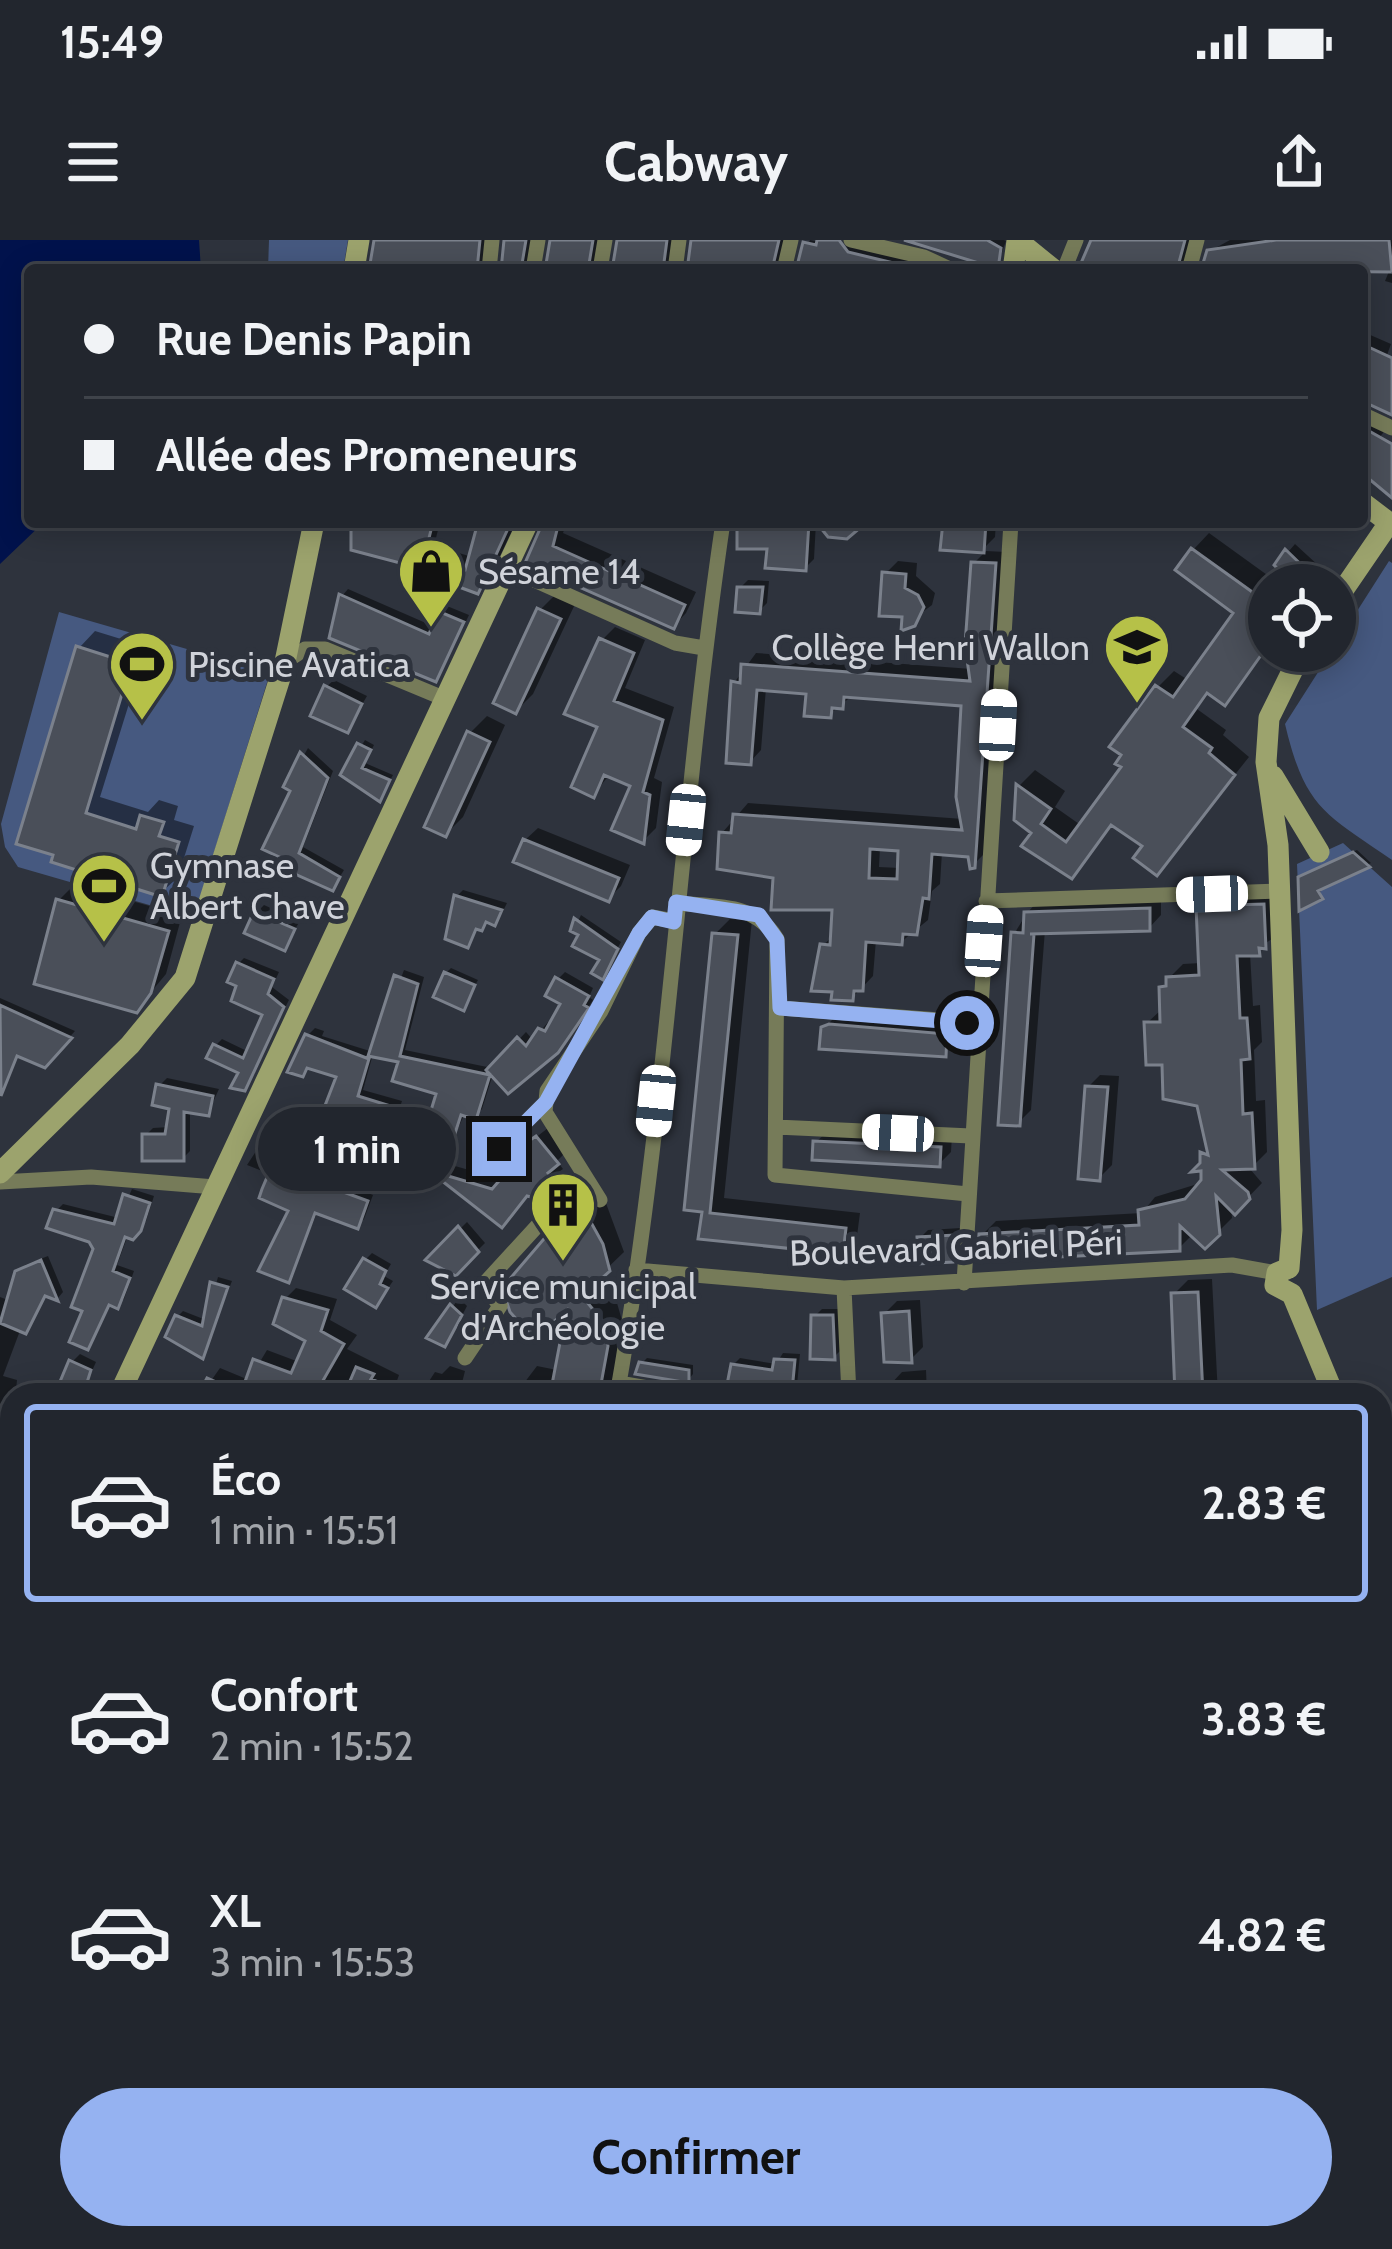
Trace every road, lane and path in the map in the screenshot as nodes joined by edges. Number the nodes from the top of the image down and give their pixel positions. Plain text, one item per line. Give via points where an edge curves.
1 (850, 240) edge
2 (931, 240) edge
3 (1017, 240) edge
4 (924, 257) junction
5 (939, 264) edge
6 (1047, 264) edge
7 (1391, 524) edge
8 (313, 528) edge
9 (525, 528) edge
10 (722, 528) edge
11 (1011, 528) edge
12 (505, 567) junction
13 (1356, 573) edge
14 (292, 628) junction
15 (704, 648) junction
16 (325, 649) junction
17 (286, 662) junction
18 (1288, 672) edge
19 (443, 698) junction
20 (1268, 768) junction
21 (1279, 881) junction
22 (986, 901) junction
23 (676, 902) junction
24 (674, 922) junction
25 (780, 1008) junction
26 (979, 1023) junction
27 (546, 1102) junction
28 (776, 1127) junction
29 (971, 1136) junction
30 (499, 1149) dead end
31 (583, 1176) junction
32 (0, 1178) edge
33 (215, 1187) junction
34 (968, 1194) junction
35 (600, 1200) dead end
36 (636, 1270) junction
37 (1283, 1271) junction
38 (964, 1283) junction
39 (844, 1288) junction
40 (465, 1358) dead end
41 (125, 1383) edge
42 (619, 1383) edge
43 (848, 1383) edge
44 (1329, 1383) edge

1 - 4 street
2 - 4 street
3 - 6 main road
4 - 5 street
7 - 13 main road
8 - 14 main road
9 - 12 main road
10 - 15 street
11 - 22 street
12 - 15 street via 675,643
12 - 19 main road
14 - 16 street
14 - 17 main road
15 - 23 street
16 - 17 street via 305,649
16 - 19 street
17 - 32 main road via 184,978
18 - 20 main road via 1269,718
19 - 33 main road
20 - 21 main road
20 - 21 main road via 1319,852 1292,845
21 - 22 street
21 - 37 main road via 1292,1230
22 - 26 street
23 - 24 street
23 - 25 street via 759,915 777,940
24 - 27 street via 652,917 639,933
24 - 36 street
25 - 26 street
25 - 28 street
26 - 29 street
27 - 30 street
27 - 31 street
28 - 29 street
28 - 34 street via 775,1174
29 - 34 street
31 - 35 street
31 - 40 street via 484,1284 500,1306
32 - 33 street
33 - 41 main road
34 - 38 street
36 - 39 street, Boulevard Gabriel Péri
36 - 42 street
37 - 38 street, Boulevard Gabriel Péri via 1232,1265
37 - 44 main road via 1278,1290 1292,1294
38 - 39 street, Boulevard Gabriel Péri
39 - 43 street

